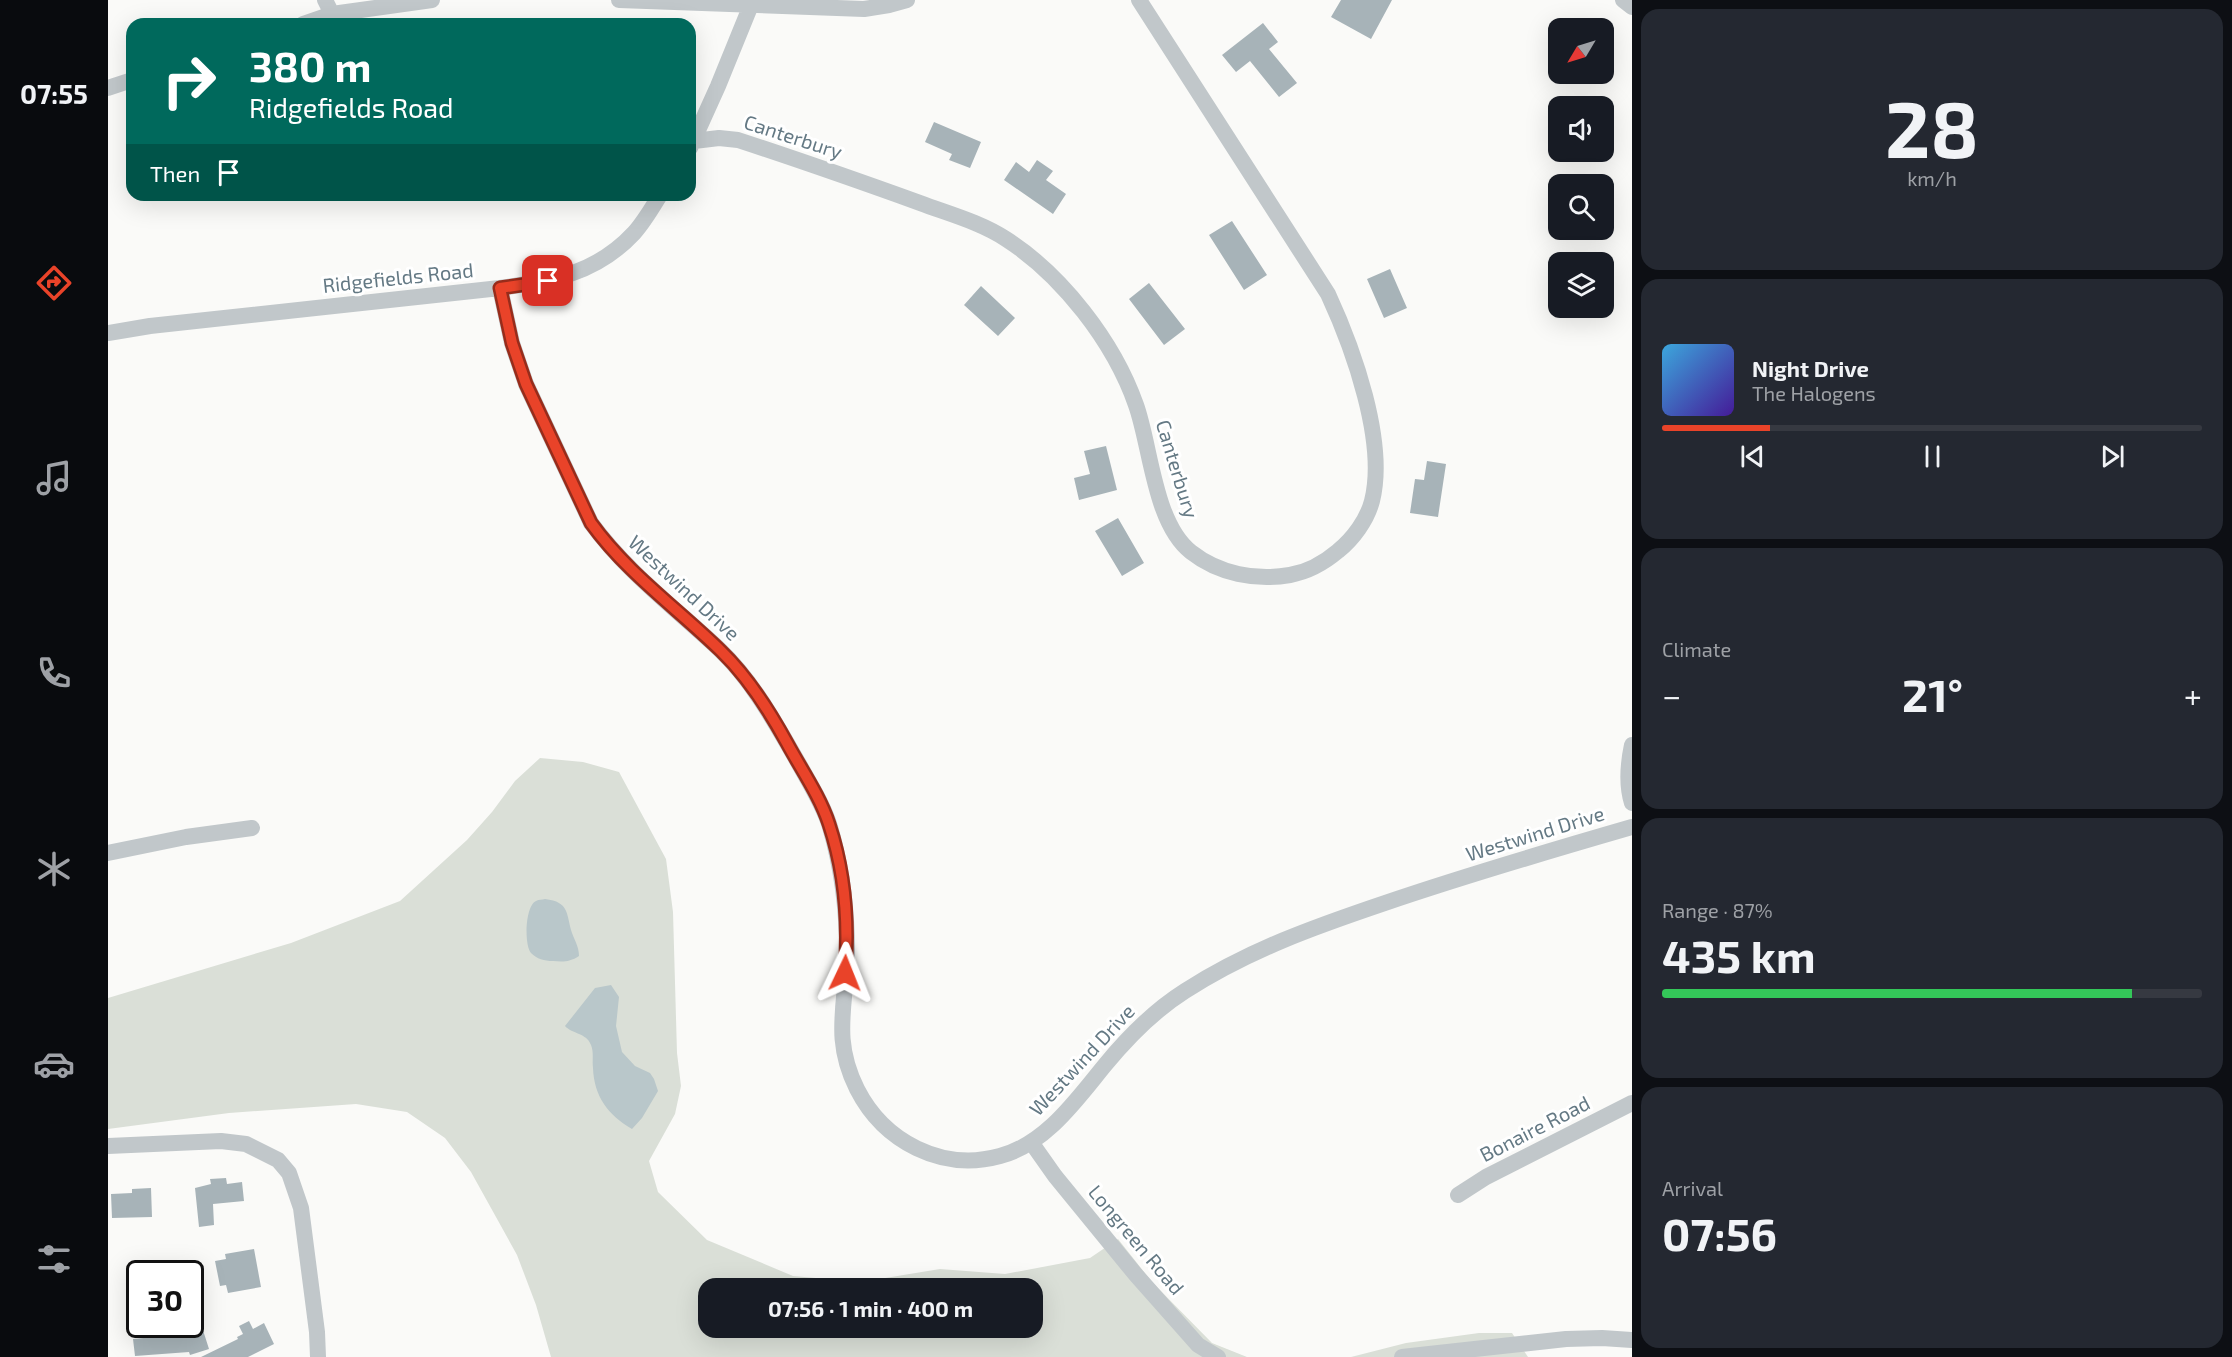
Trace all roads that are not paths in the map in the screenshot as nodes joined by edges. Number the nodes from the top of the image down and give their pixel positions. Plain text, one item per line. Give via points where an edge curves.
1 (432, 0) edge
2 (619, 0) edge
3 (907, 0) edge
4 (1139, 0) edge
5 (1623, 0) edge
6 (752, 2) edge
7 (328, 7) edge
8 (1632, 7) edge
9 (312, 18) edge
10 (126, 82) edge
11 (108, 88) edge
12 (696, 135) edge
13 (696, 144) edge
14 (656, 201) edge
15 (500, 288) junction
16 (108, 333) edge
17 (1632, 745) edge
18 (1632, 803) edge
19 (1632, 827) edge
20 (252, 828) dead end
21 (108, 853) edge
22 (1632, 1103) edge
23 (1031, 1142) junction
24 (108, 1146) edge
25 (1458, 1196) dead end
26 (1632, 1340) edge
27 (318, 1357) edge
28 (1218, 1357) edge
29 (1402, 1357) edge

1 - 7 street
2 - 6 street
3 - 6 street via 864,9
4 - 13 street, Canterbury via 1328,294 1346,333 1359,376 1373,449 1371,502 1348,543 1316,566 1294,574 1250,577 1228,571 1190,552 1174,534 1160,500 1136,405 1110,348 1073,300 1027,254 983,226 749,143 719,138
5 - 8 street
6 - 12 street
7 - 9 street
10 - 11 street
14 - 15 street, Ridgefields Road via 636,231 586,269 548,281
15 - 16 street, Ridgefields Road
15 - 23 street, Westwind Drive via 526,384 591,523 636,575 745,677 771,714 829,823 846,911 841,1042 847,1065 870,1111 921,1151 963,1162 1006,1155
17 - 18 street via 1628,769
19 - 23 street, Westwind Drive via 1310,928 1214,973 1152,1016 1056,1122
20 - 21 street
22 - 25 street, Bonaire Road via 1486,1177
23 - 28 street, Longreen Road via 1054,1176 1136,1275 1198,1345
24 - 27 street via 246,1144 278,1160 289,1173 301,1208
26 - 29 street via 1566,1339

